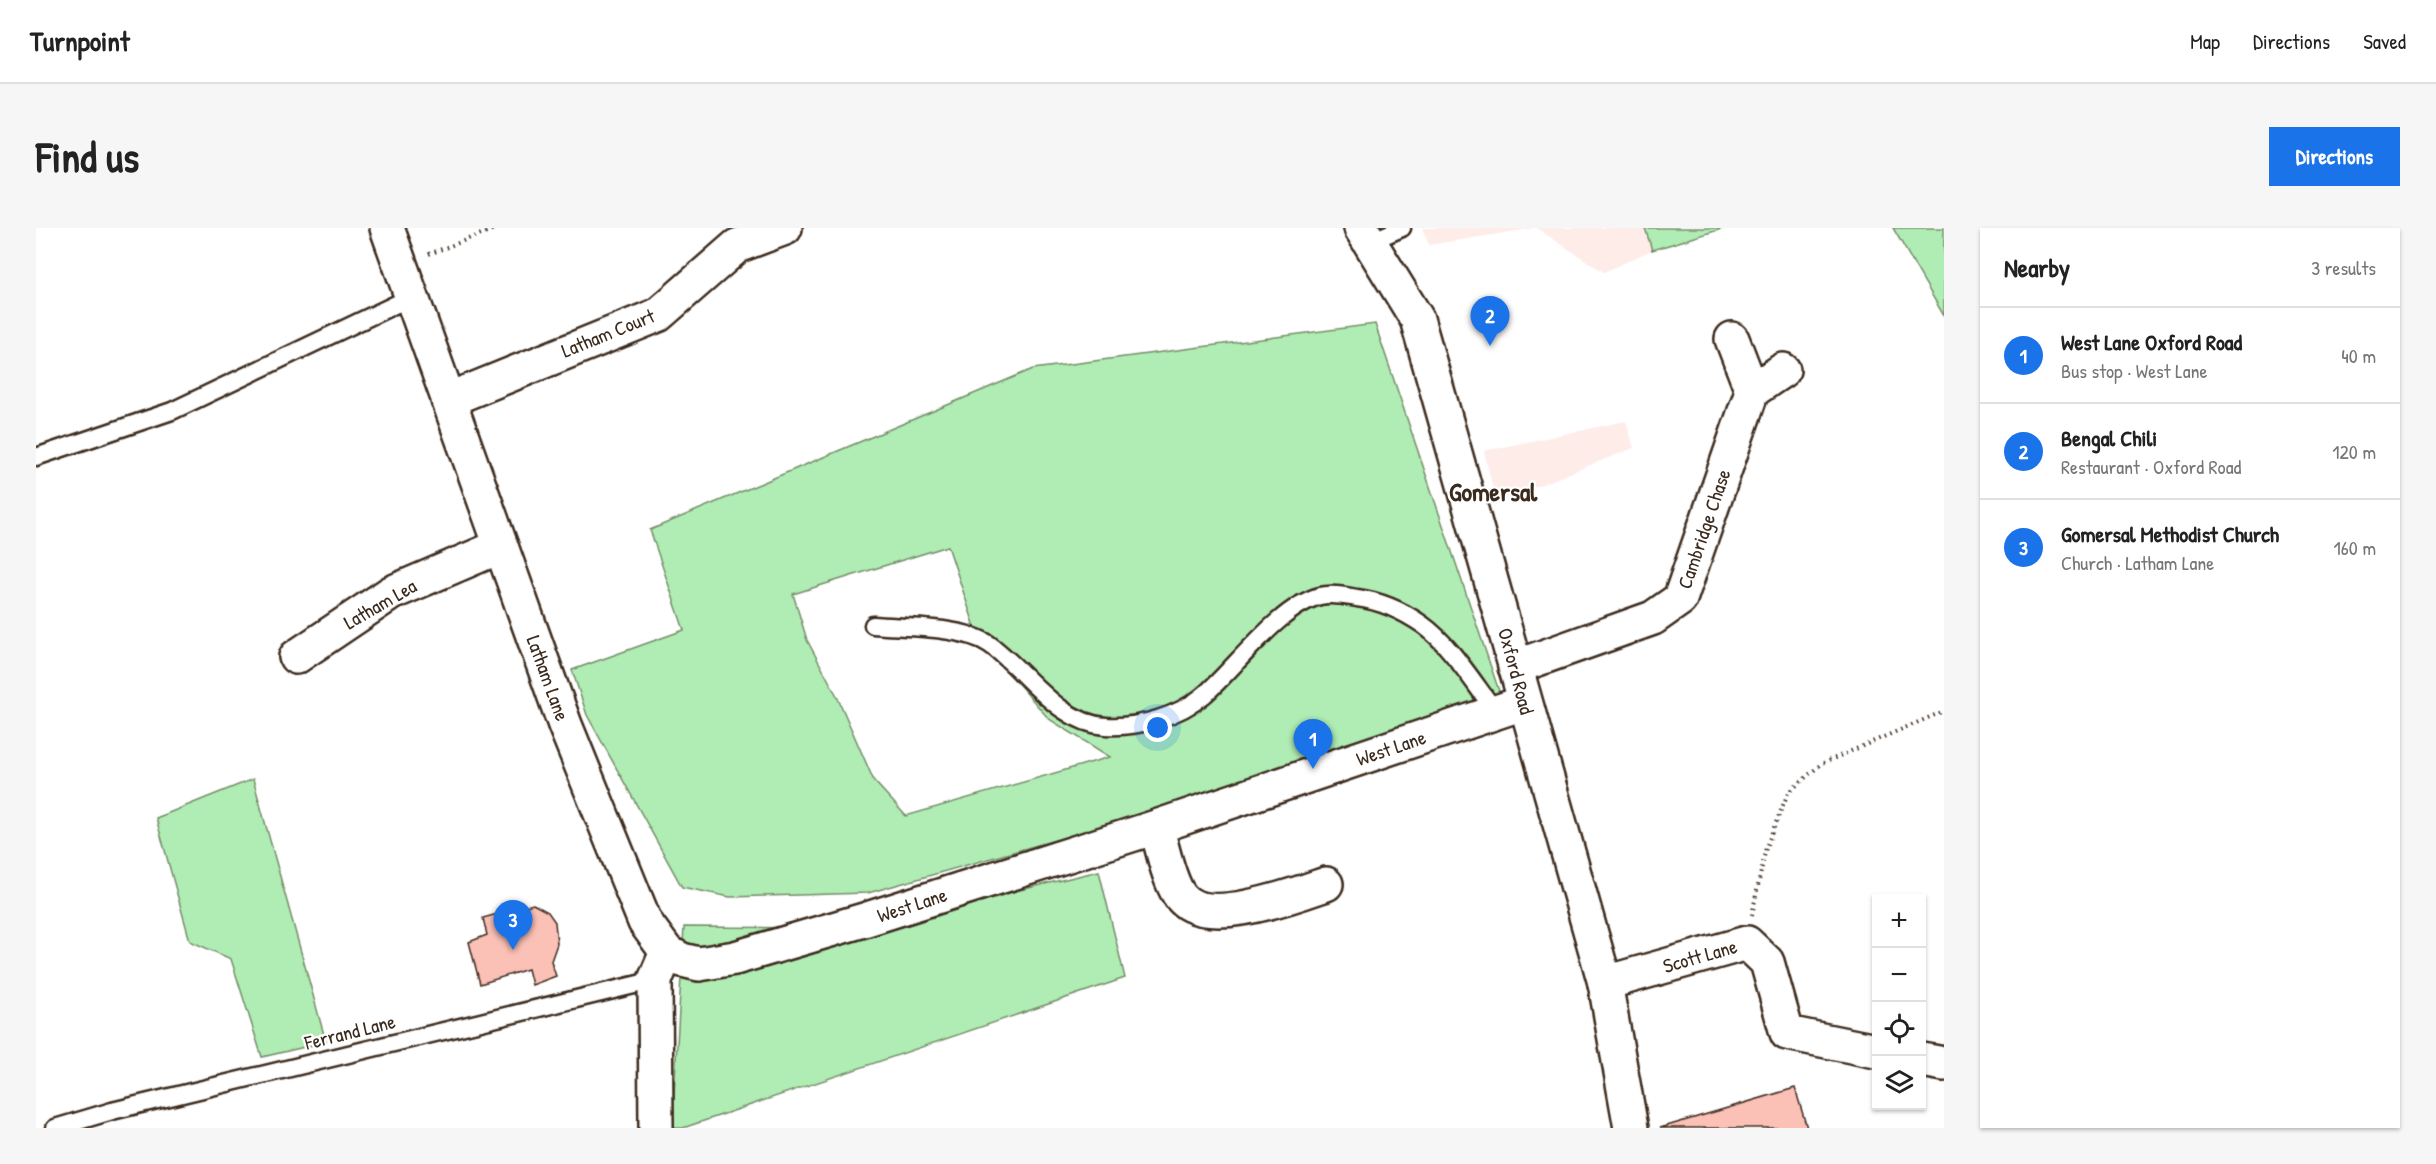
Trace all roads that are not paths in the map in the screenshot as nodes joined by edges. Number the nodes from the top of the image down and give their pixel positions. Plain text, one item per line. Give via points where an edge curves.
1 (387, 228) edge
2 (785, 228) edge
3 (1402, 228) edge
4 (1365, 235) edge
5 (411, 297) junction
6 (1732, 339) dead end
7 (1783, 370) dead end
8 (1752, 391) junction
9 (448, 400) junction
10 (36, 457) edge
11 (501, 546) junction
12 (873, 625) dead end
13 (296, 657) dead end
14 (1515, 667) junction
15 (1510, 707) junction
16 (1156, 827) junction
17 (1326, 884) dead end
18 (661, 966) junction
19 (1605, 983) junction
20 (1872, 1050) edge
21 (1926, 1061) edge
22 (1944, 1064) edge
23 (55, 1128) edge
24 (656, 1128) edge
25 (1631, 1128) edge

1 - 5 street, Latham Lane
2 - 9 street, Latham Court via 737,246 658,315
3 - 4 lane
4 - 14 street, Oxford Road via 1417,320
5 - 9 street, Latham Lane
5 - 10 lane via 172,411
6 - 8 street
7 - 8 street
8 - 14 street, Cambridge Chase via 1680,599 1653,618
9 - 11 street, Latham Lane
11 - 13 street, Latham Lea via 391,592
11 - 18 street, Latham Lane via 565,725
12 - 15 lane via 965,634 988,644 1077,719 1103,726 1130,727 1159,720 1202,697 1263,635 1301,604 1321,596 1340,595 1380,601 1424,626
14 - 15 street, Oxford Road
15 - 16 street, West Lane
15 - 19 street, Oxford Road
16 - 17 street via 1178,895 1199,909 1275,902
16 - 18 street, West Lane via 735,958 699,964 681,960
18 - 23 lane, Ferrand Lane
18 - 24 street
19 - 20 street, Scott Lane via 1747,943 1767,962 1787,1033
19 - 25 street, Oxford Road
21 - 22 street

